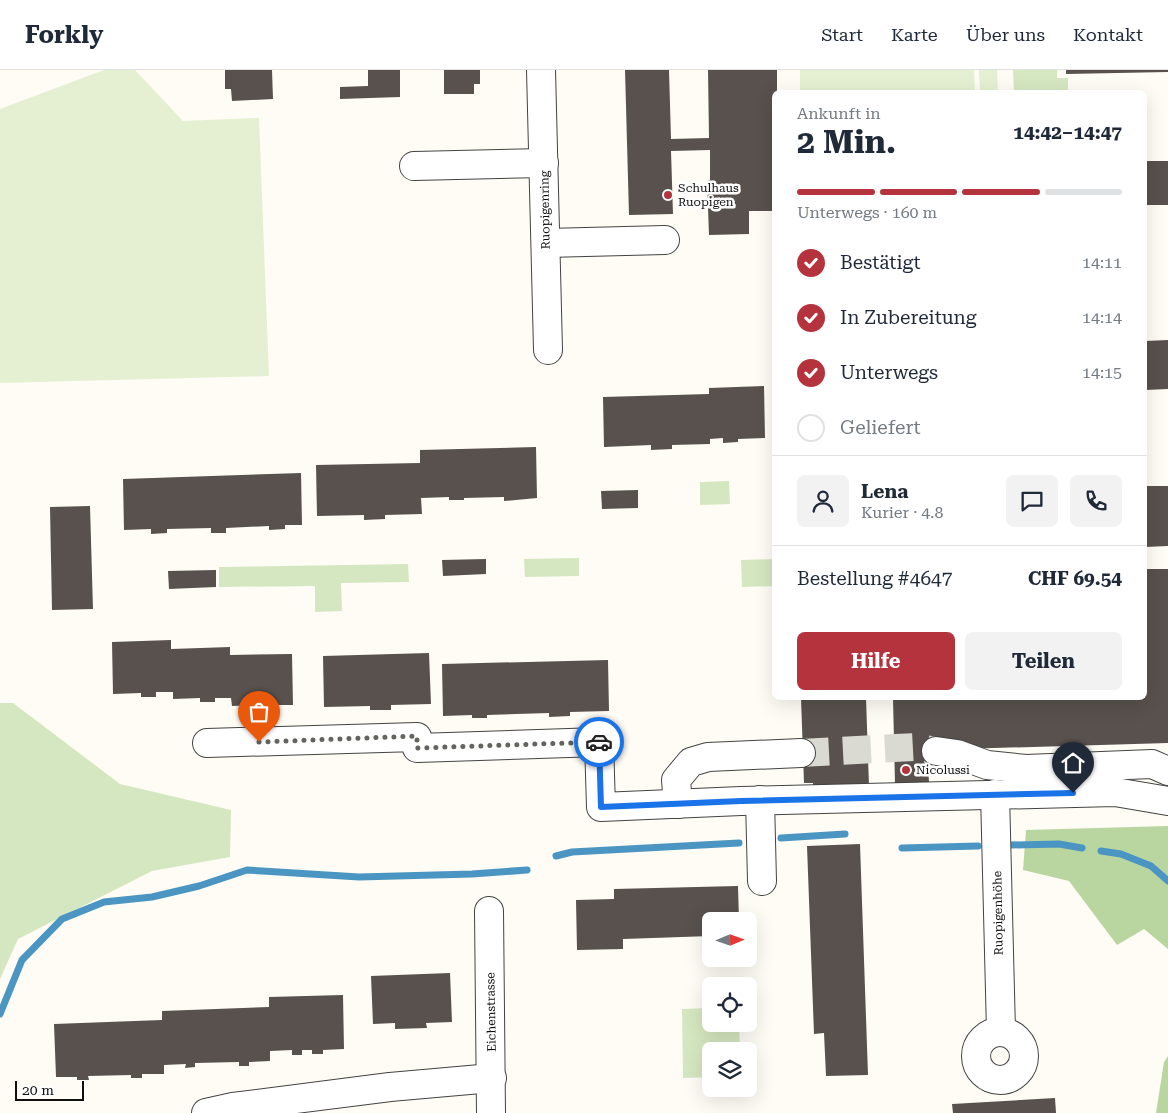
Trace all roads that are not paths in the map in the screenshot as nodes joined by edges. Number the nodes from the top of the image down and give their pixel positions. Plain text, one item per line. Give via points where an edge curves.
1 (541, 70) edge
2 (544, 163) junction
3 (414, 166) dead end
4 (665, 240) dead end
5 (546, 242) junction
6 (548, 350) dead end
7 (207, 743) dead end
8 (936, 751) tunnel mouth
9 (801, 753) tunnel mouth
10 (1168, 771) edge
11 (995, 794) junction
12 (760, 800) junction
13 (1168, 801) edge
14 (678, 804) junction
15 (762, 881) dead end
16 (489, 912) dead end
17 (1001, 1031) dead end
18 (492, 1078) junction
19 (206, 1113) edge
20 (492, 1113) edge

1 - 2 street, Ruopigenring
2 - 3 street
2 - 5 street, Ruopigenring
4 - 5 street
5 - 6 street, Ruopigenring
7 - 14 street via 417,736 417,748 599,742 601,807
8 - 10 street via 1006,767 1152,764
9 - 14 street via 708,757 691,762 676,780
11 - 12 street
11 - 13 street via 1115,792
11 - 17 street, Ruopigenhöhe
12 - 14 street
12 - 15 street
16 - 18 street, Eichenstrasse
18 - 19 street via 390,1087
18 - 20 street, Eichenstrasse

